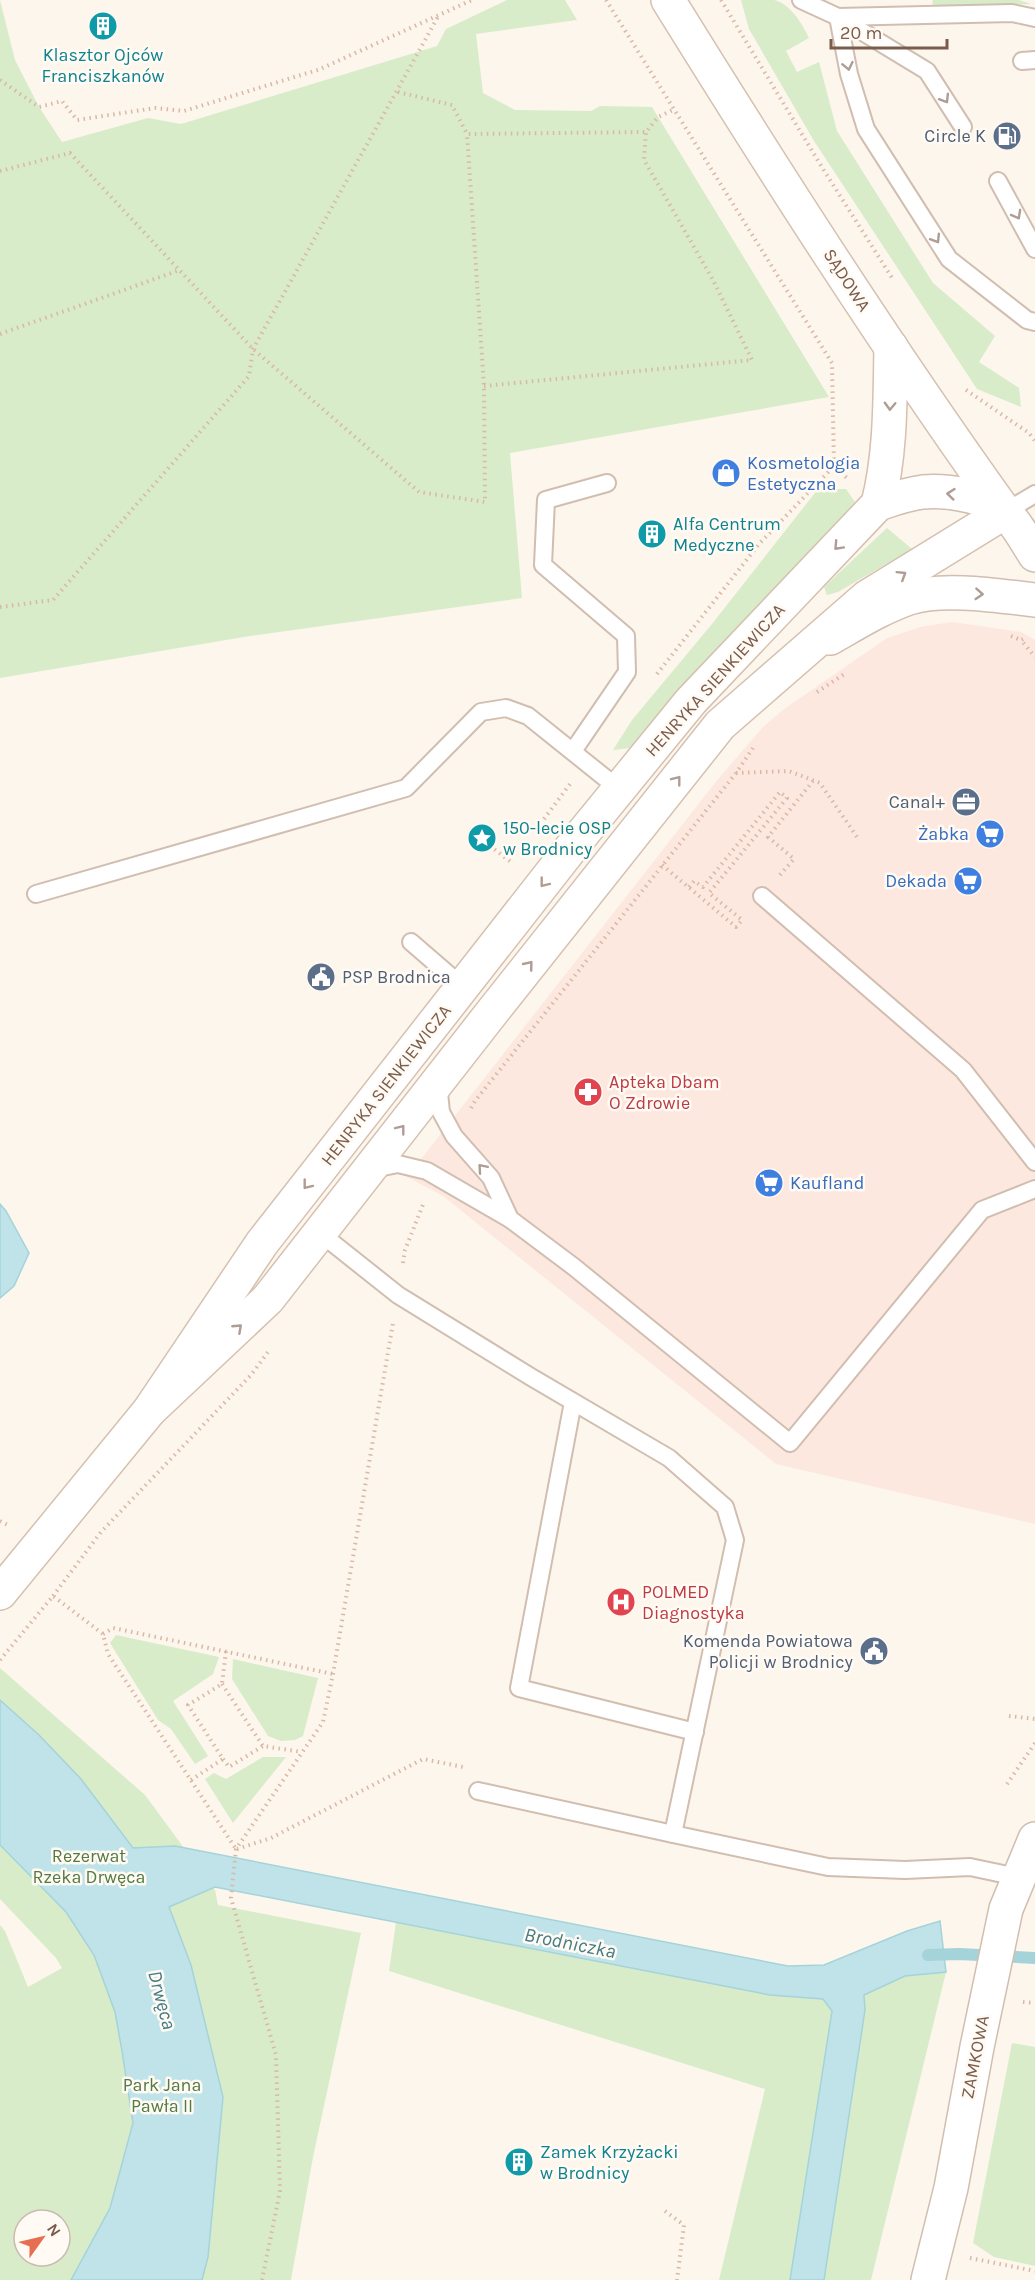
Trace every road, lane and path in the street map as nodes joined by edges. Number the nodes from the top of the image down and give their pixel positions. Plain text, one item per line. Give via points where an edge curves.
1 (472, 0) edge
2 (606, 0) edge
3 (668, 0) edge
4 (721, 0) edge
5 (801, 0) edge
6 (439, 15) junction
7 (838, 17) junction
8 (1035, 18) edge
9 (946, 69) dead end
10 (927, 70) junction
11 (0, 80) edge
12 (398, 92) junction
13 (675, 109) junction
14 (963, 127) dead end
15 (646, 132) junction
16 (467, 134) junction
17 (0, 171) edge
18 (998, 181) dead end
19 (1035, 249) edge
20 (180, 270) junction
21 (899, 288) dead end
22 (1035, 322) edge
23 (0, 334) edge
24 (891, 347) junction
25 (253, 349) junction
26 (484, 386) junction
27 (962, 387) dead end
28 (1035, 441) edge
29 (607, 483) dead end
30 (1035, 494) edge
31 (878, 504) junction
32 (1005, 512) junction
33 (1035, 555) edge
34 (1035, 600) edge
35 (0, 607) edge
36 (1005, 633) dead end
37 (1028, 635) dead end
38 (1021, 640) junction
39 (807, 649) junction
40 (1035, 657) edge
41 (850, 670) dead end
42 (814, 694) dead end
43 (755, 745) dead end
44 (573, 750) junction
45 (736, 773) junction
46 (813, 781) junction
47 (620, 789) junction
48 (650, 813) junction
49 (859, 840) dead end
50 (485, 842) dead end
51 (511, 862) dead end
52 (662, 865) junction
53 (689, 888) junction
54 (36, 894) dead end
55 (762, 896) joint
56 (723, 916) dead end
57 (742, 920) dead end
58 (411, 942) dead end
59 (463, 987) junction
60 (493, 1011) junction
61 (438, 1081) junction
62 (454, 1136) junction
63 (1035, 1162) edge
64 (369, 1169) junction
65 (427, 1171) junction
66 (1035, 1189) edge
67 (510, 1219) junction
68 (320, 1233) junction
69 (398, 1294) junction
70 (273, 1347) dead end
71 (573, 1402) junction
72 (149, 1411) junction
73 (0, 1593) edge
74 (53, 1596) junction
75 (103, 1634) junction
76 (226, 1651) junction
77 (0, 1660) edge
78 (333, 1674) junction
79 (222, 1684) junction
80 (1009, 1716) dead end
81 (1035, 1719) edge
82 (695, 1732) junction
83 (1035, 1743) edge
84 (263, 1746) junction
85 (302, 1752) junction
86 (223, 1759) junction
87 (191, 1780) junction
88 (1007, 1784) dead end
89 (478, 1791) joint
90 (673, 1834) junction
91 (1035, 1839) edge
92 (236, 1849) junction
93 (1017, 1877) junction
94 (665, 2211) dead end
95 (968, 2257) dead end
96 (1035, 2271) edge
97 (262, 2280) edge
98 (677, 2280) edge
99 (928, 2280) edge

1 - 6 path
2 - 13 path
3 - 24 main road, SĄDOWA
4 - 21 path
5 - 7 lane
6 - 11 path via 318,70 184,111 155,108 77,120 62,101 39,107
6 - 12 path
7 - 8 lane via 1012,13
7 - 10 lane
7 -> 22 lane via 849,74 866,129 949,259 1027,320
9 - 10 lane
10 -> 14 lane
12 - 16 path via 452,105
12 - 25 path
13 - 15 path via 658,117
13 - 31 path via 832,363 834,466
15 - 16 path
15 - 26 path via 644,160 713,280 752,360
16 - 26 path
17 - 20 path via 70,153
18 -> 19 lane
20 - 23 path
20 - 25 path
24 -> 31 main road, HENRYKA SIENKIEWICZA via 885,476
24 - 32 main road, SĄDOWA
25 - 26 path via 419,492 485,502
25 - 35 path via 249,376 53,600
27 - 28 path
29 - 44 lane via 546,500 543,565 626,636 627,672
30 - 32 lane
32 -> 31 main road via 967,495 943,493 917,493
31 -> 47 main road, HENRYKA SIENKIEWICZA via 691,701
32 - 33 main road, SĄDOWA
39 -> 32 main road, HENRYKA SIENKIEWICZA via 867,597
39 -> 34 main road, HENRYKA SIENKIEWICZA via 911,597 945,593
36 - 38 path
37 - 38 path
38 - 40 path
48 -> 39 main road, HENRYKA SIENKIEWICZA via 720,725
41 - 42 path
43 - 45 path
44 - 47 lane
44 - 54 lane via 528,716 506,708 481,712 406,789
45 - 46 path via 789,771
45 - 52 path
46 - 49 path via 820,783
46 - 55 path via 768,837 794,859
47 - 48 main road
47 -> 59 main road, HENRYKA SIENKIEWICZA
60 -> 48 main road, HENRYKA SIENKIEWICZA
50 - 51 path
52 - 53 path
52 - 62 path via 475,1101
53 - 56 path
53 - 57 path via 694,881 703,887 780,792 787,798 709,893
55 - 63 lane via 963,1070
58 - 59 lane
59 - 60 main road
59 -> 72 main road, HENRYKA SIENKIEWICZA via 262,1243
60 - 61 main road, HENRYKA SIENKIEWICZA
61 - 62 lane via 441,1112
64 -> 61 main road, HENRYKA SIENKIEWICZA
67 -> 62 lane via 491,1178
64 - 65 lane via 398,1164
64 - 68 main road, HENRYKA SIENKIEWICZA
65 - 67 lane
65 - 69 path via 418,1184 424,1203 405,1250
66 - 67 lane via 982,1210 790,1443
68 - 69 lane
72 -> 68 main road, HENRYKA SIENKIEWICZA via 268,1299
69 - 71 lane
69 - 78 path
70 - 74 path via 101,1532
71 - 82 lane via 669,1458 725,1507 735,1540
71 - 82 lane via 519,1688
72 - 73 main road, HENRYKA SIENKIEWICZA
74 - 75 path
74 - 77 path
75 - 76 path via 113,1628
75 - 87 path via 108,1654
76 - 78 path
76 - 79 path
78 - 85 path via 323,1722
79 - 84 path
79 - 86 path via 188,1705
80 - 81 path
82 - 90 lane
83 - 88 path
84 - 85 path
84 - 86 path via 230,1767
85 - 92 path
86 - 87 path
87 - 92 path
89 - 90 lane
89 - 92 path via 466,1767 423,1759 271,1838
90 - 93 lane via 828,1867 970,1867
91 - 93 main road, ZAMKOWA
92 - 97 path via 231,1898 276,2055 280,2191
93 - 99 main road, ZAMKOWA via 1006,1909 951,2188
94 - 98 path via 684,2225
95 - 96 path

